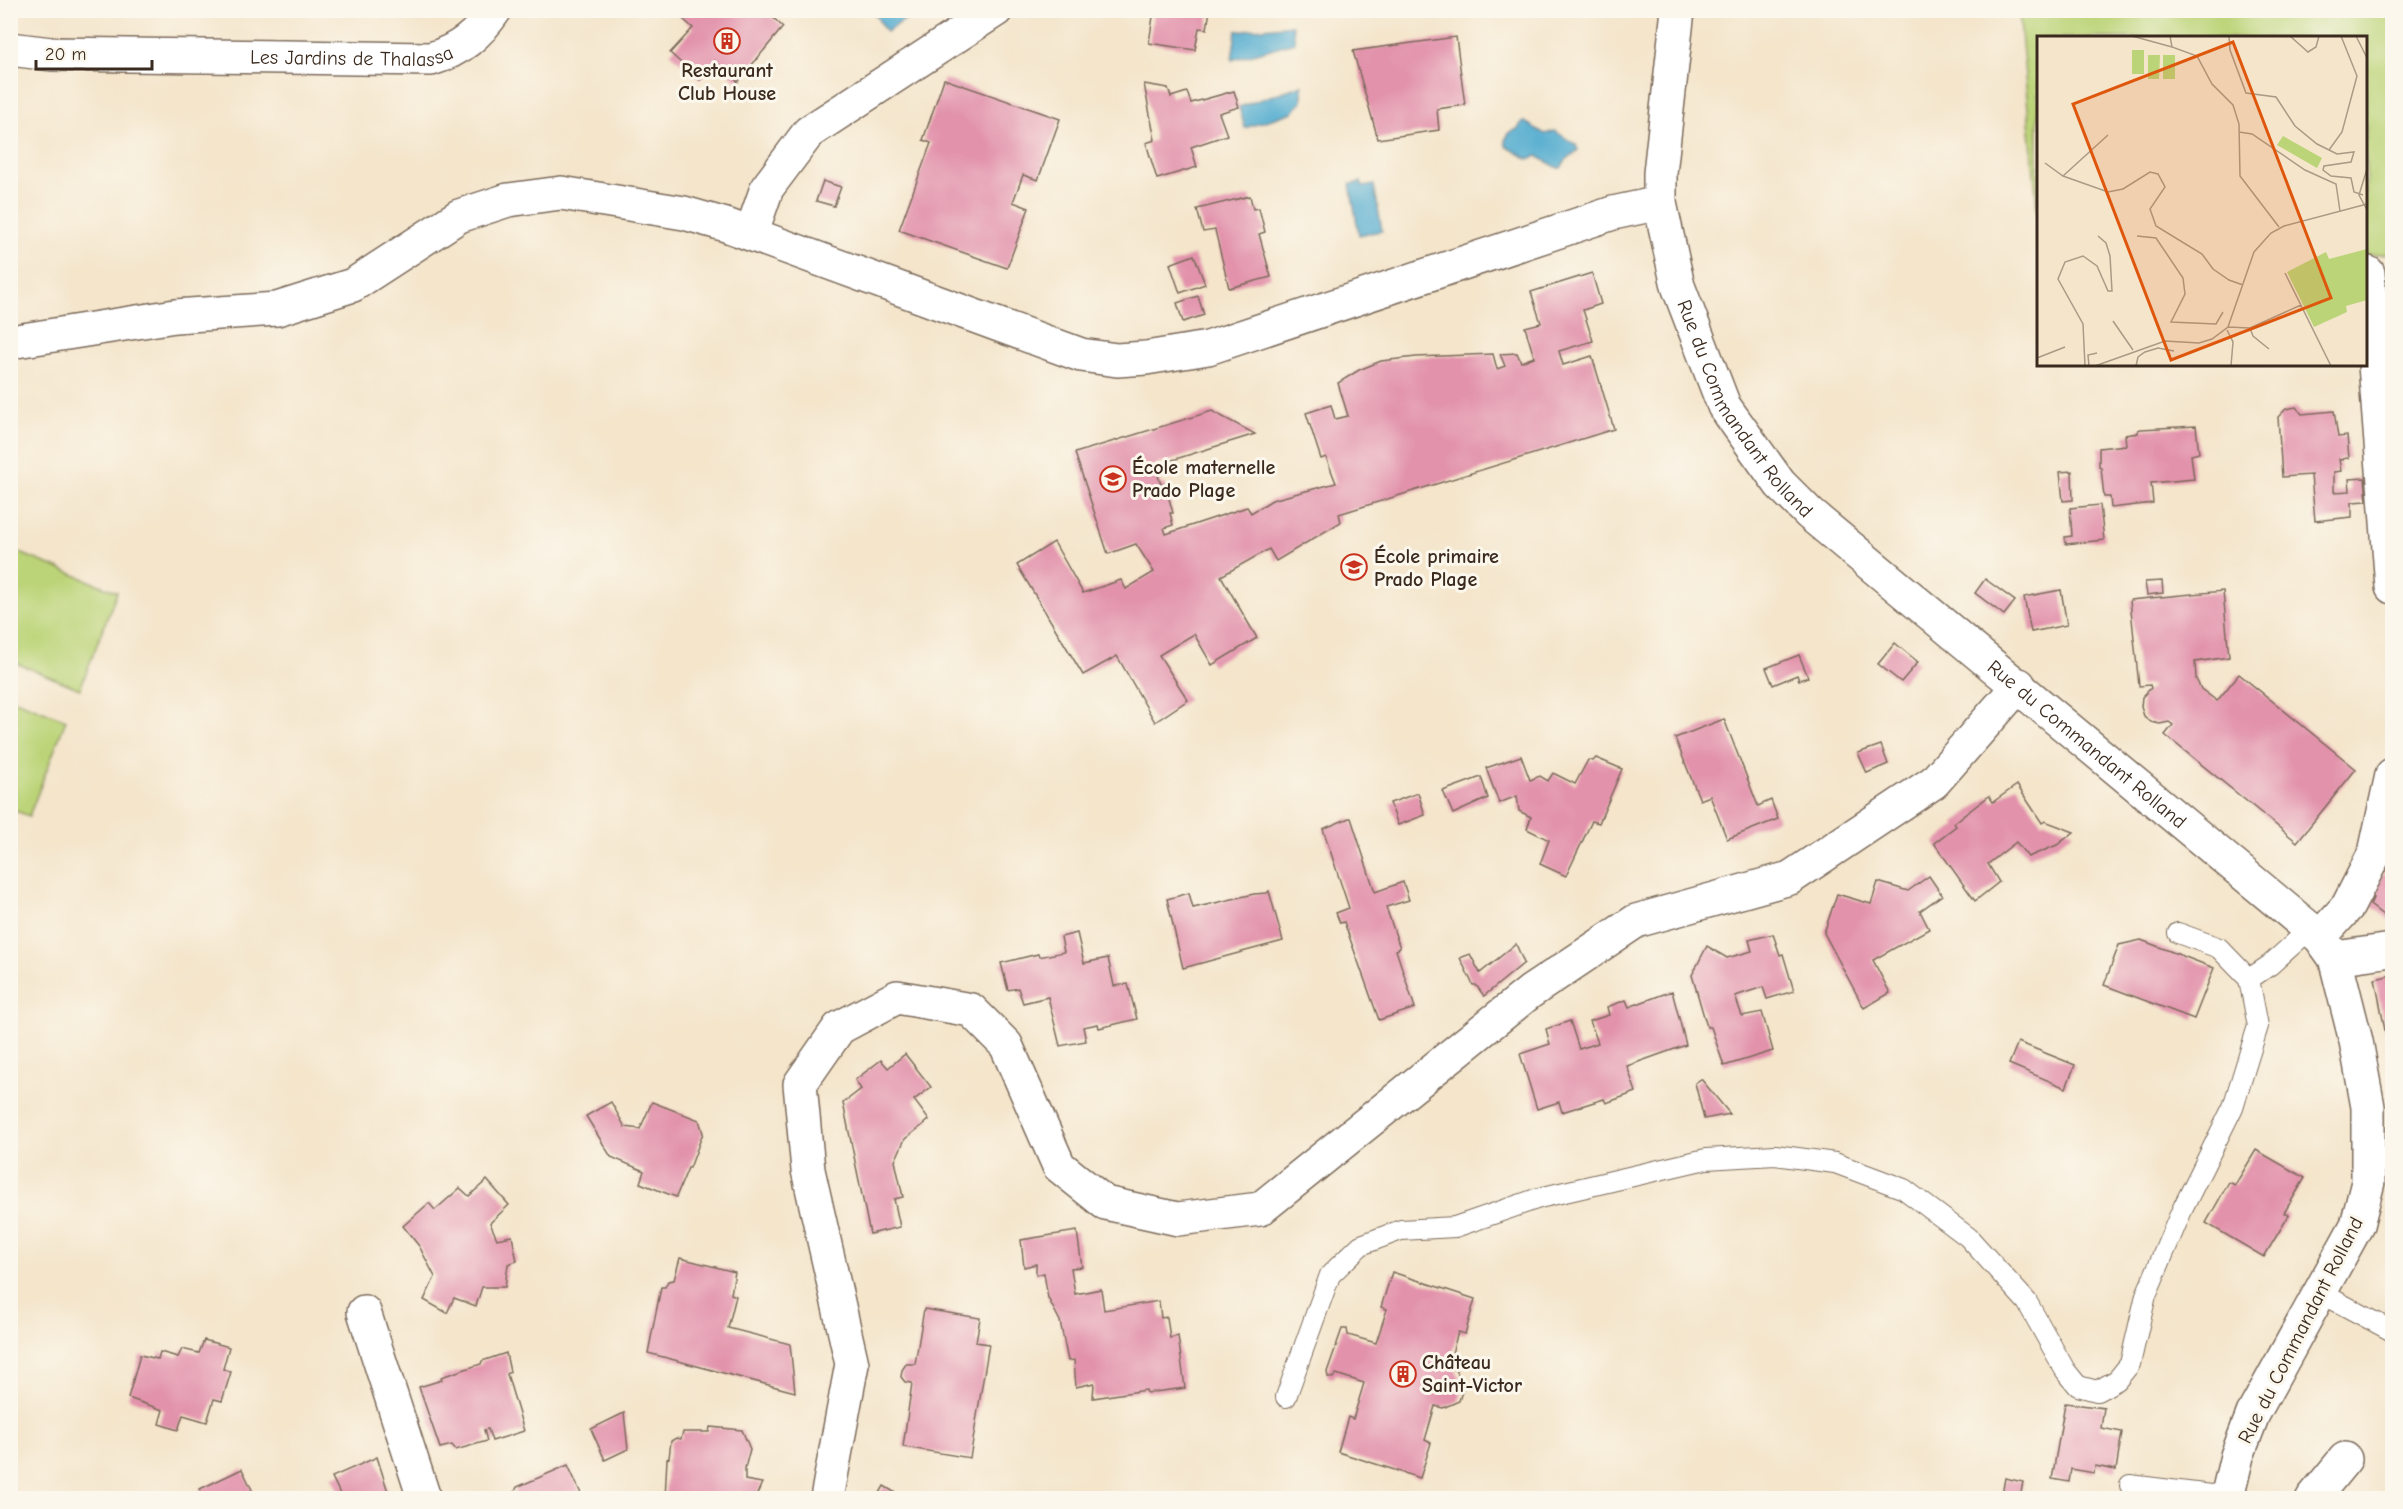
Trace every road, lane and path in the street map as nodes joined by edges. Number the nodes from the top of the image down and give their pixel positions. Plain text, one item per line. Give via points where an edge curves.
1 (495, 10) edge
2 (996, 10) edge
3 (1678, 10) edge
4 (10, 49) edge
5 (1660, 203) junction
6 (751, 234) junction
7 (2375, 272) edge
8 (10, 342) edge
9 (2392, 587) edge
10 (2019, 685) junction
11 (2392, 775) edge
12 (2178, 933) dead end
13 (2322, 942) junction
14 (2392, 950) edge
15 (2249, 979) junction
16 (2319, 1292) junction
17 (364, 1312) dead end
18 (2392, 1331) edge
19 (1286, 1397) dead end
20 (2345, 1459) dead end
21 (2130, 1485) dead end
22 (424, 1498) edge
23 (827, 1498) edge
24 (2227, 1498) edge
25 (2313, 1498) edge

1 - 4 street, Les Jardins de Thalassa via 483,28 452,53 431,59 51,54
2 - 6 street via 809,132 767,188
3 - 5 street, Rue du Commandant Rolland via 1661,157
5 - 6 street via 1613,213 1208,348 1118,360 1081,355
5 - 10 street, Rue du Commandant Rolland via 1678,286 1724,406 1780,484 1862,558
6 - 8 street via 684,213 561,193 508,200 459,216 353,285 277,309 175,316
7 - 9 street
10 - 13 street, Rue du Commandant Rolland
10 - 23 street via 1934,782 1790,878 1636,921 1530,992 1260,1209 1179,1219 1105,1203 1059,1166 1006,1045 971,1010 897,997 839,1028 800,1084 808,1170 852,1364
11 - 13 street via 2375,853 2348,906
12 - 15 lane via 2219,948
13 - 14 street
13 - 15 lane via 2270,964
13 - 16 street, Rue du Commandant Rolland via 2356,1041 2368,1107 2368,1182 2357,1225
15 - 19 lane via 2258,1026 2233,1107 2182,1210 2146,1295 2130,1364 2117,1380 2097,1390 2078,1386 2027,1302 1968,1237 1904,1189 1835,1163 1775,1155 1706,1159 1539,1198 1455,1227 1401,1230 1361,1245 1330,1275
16 - 18 lane
16 - 24 street, Rue du Commandant Rolland via 2253,1414
17 - 22 street
20 - 25 street
21 - 24 lane

